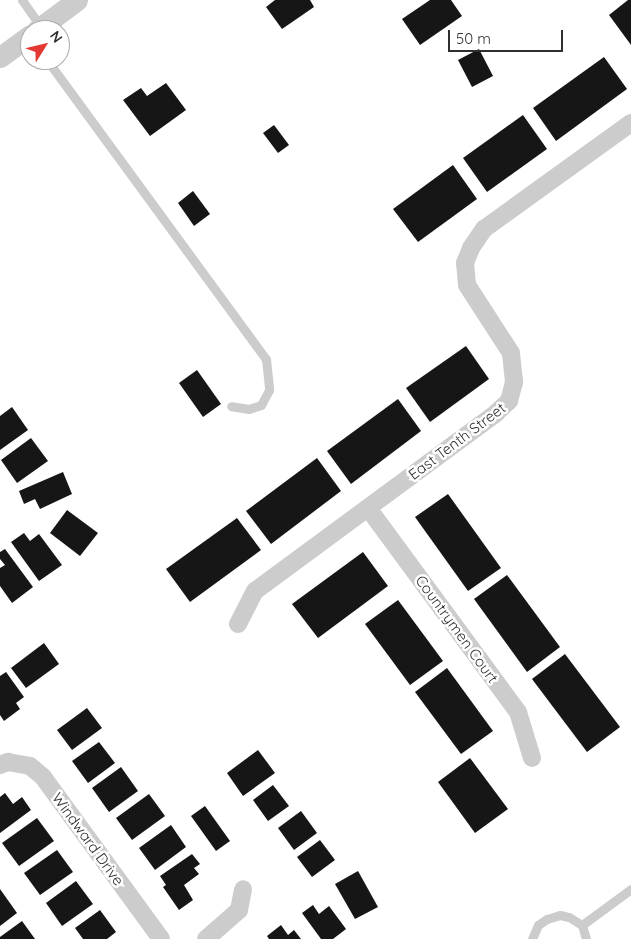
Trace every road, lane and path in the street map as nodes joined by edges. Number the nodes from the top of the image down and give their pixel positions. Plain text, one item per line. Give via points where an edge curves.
1 (22, 0) edge
2 (78, 0) edge
3 (29, 20) edge
4 (51, 20) edge
5 (20, 42) edge
6 (0, 57) edge
7 (54, 70) edge
8 (631, 123) edge
9 (231, 406) dead end
10 (368, 508) junction
11 (238, 624) dead end
12 (532, 758) dead end
13 (0, 765) edge
14 (243, 889) dead end
15 (631, 889) edge
16 (582, 925) junction
17 (161, 939) edge
18 (206, 939) edge
19 (532, 939) edge
20 (586, 939) edge

1 - 3 lane
2 - 4 street
5 - 6 street
7 - 9 lane via 266,359 269,390 261,405 249,409
8 - 10 street, East Tenth Street via 484,229 471,248 465,263 467,285 511,353 514,382 509,401
10 - 11 street, East Tenth Street via 255,591
10 - 12 street, Countrymen Court via 518,712
13 - 17 street, Windward Drive via 8,762 30,766 43,777
14 - 18 street via 239,910
15 - 16 lane
16 - 19 lane via 569,917 553,917 538,925
16 - 20 lane

